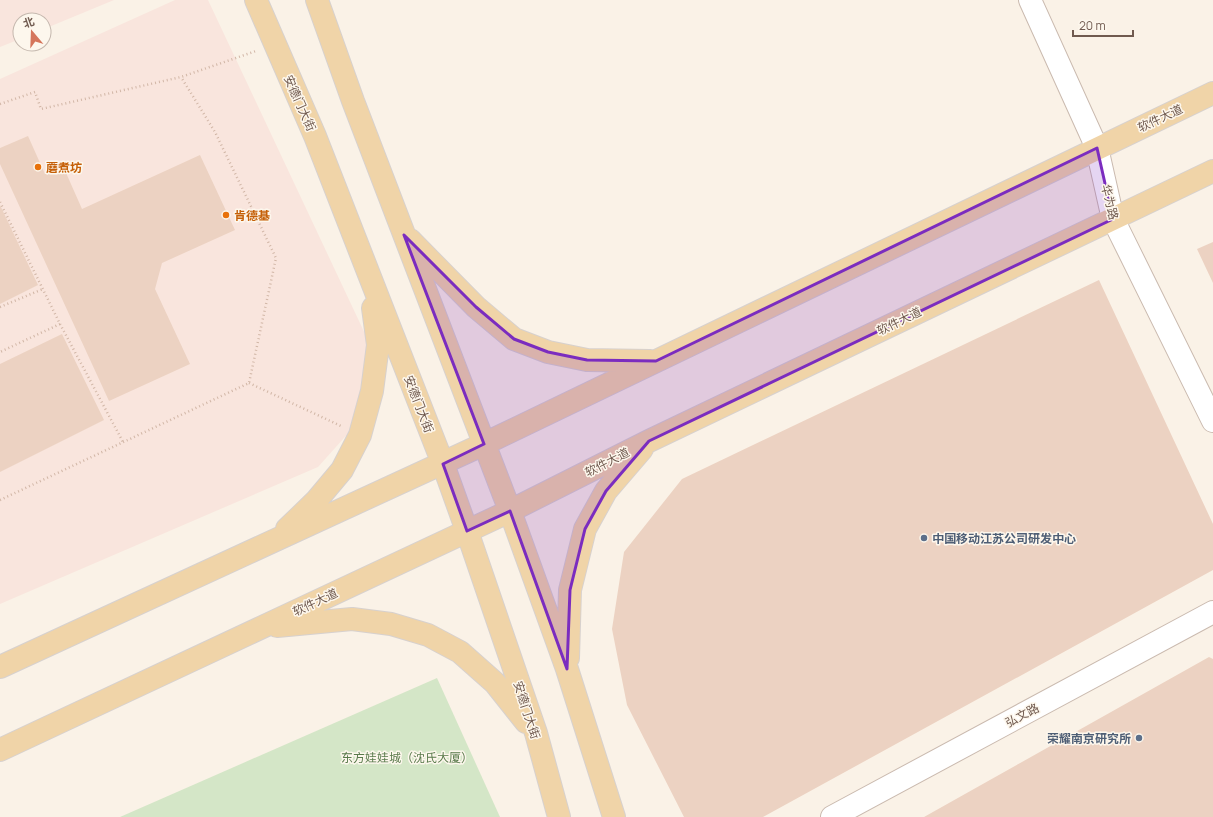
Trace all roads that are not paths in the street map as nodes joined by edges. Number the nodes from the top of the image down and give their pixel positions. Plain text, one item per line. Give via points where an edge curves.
1 (256, 0) edge
2 (317, 0) edge
3 (1030, 0) edge
4 (1213, 93) edge
5 (1098, 148) junction
6 (1213, 171) edge
7 (1113, 219) junction
8 (404, 235) junction
9 (370, 277) junction
10 (656, 361) junction
11 (1213, 421) edge
12 (648, 441) junction
13 (484, 444) junction
14 (442, 464) junction
15 (510, 511) junction
16 (467, 532) junction
17 (275, 541) junction
18 (1213, 612) edge
19 (262, 627) junction
20 (0, 667) edge
21 (567, 669) junction
22 (536, 733) junction
23 (0, 750) edge
24 (559, 817) edge
25 (614, 817) edge
26 (832, 817) edge

1 - 9 main road, 安德门大街 via 315,136
2 - 8 main road
3 - 5 street, 华为路
4 - 5 main road, 软件大道
5 - 7 street, 华为路
5 - 10 main road, 软件大道
6 - 7 main road, 软件大道
7 - 11 street, 华为路
7 - 12 main road, 软件大道
8 - 10 main road via 476,307 514,339 548,352 587,360
8 - 13 main road
9 - 14 main road, 安德门大街
9 - 17 main road via 378,345 372,391 360,435 342,470 316,501
10 - 13 main road, 软件大道
12 - 15 main road, 软件大道
12 - 21 main road via 606,491 585,529 570,590
13 - 14 main road, 软件大道
13 - 15 main road
14 - 16 main road, 安德门大街
14 - 17 main road, 软件大道
15 - 16 main road, 软件大道
15 - 21 main road
16 - 19 main road, 软件大道
16 - 22 main road, 安德门大街
17 - 20 main road, 软件大道
18 - 26 street, 弘文路
19 - 22 main road via 352,619 391,624 428,635 460,652 495,684
19 - 23 main road, 软件大道
21 - 25 main road
22 - 24 main road, 安德门大街

